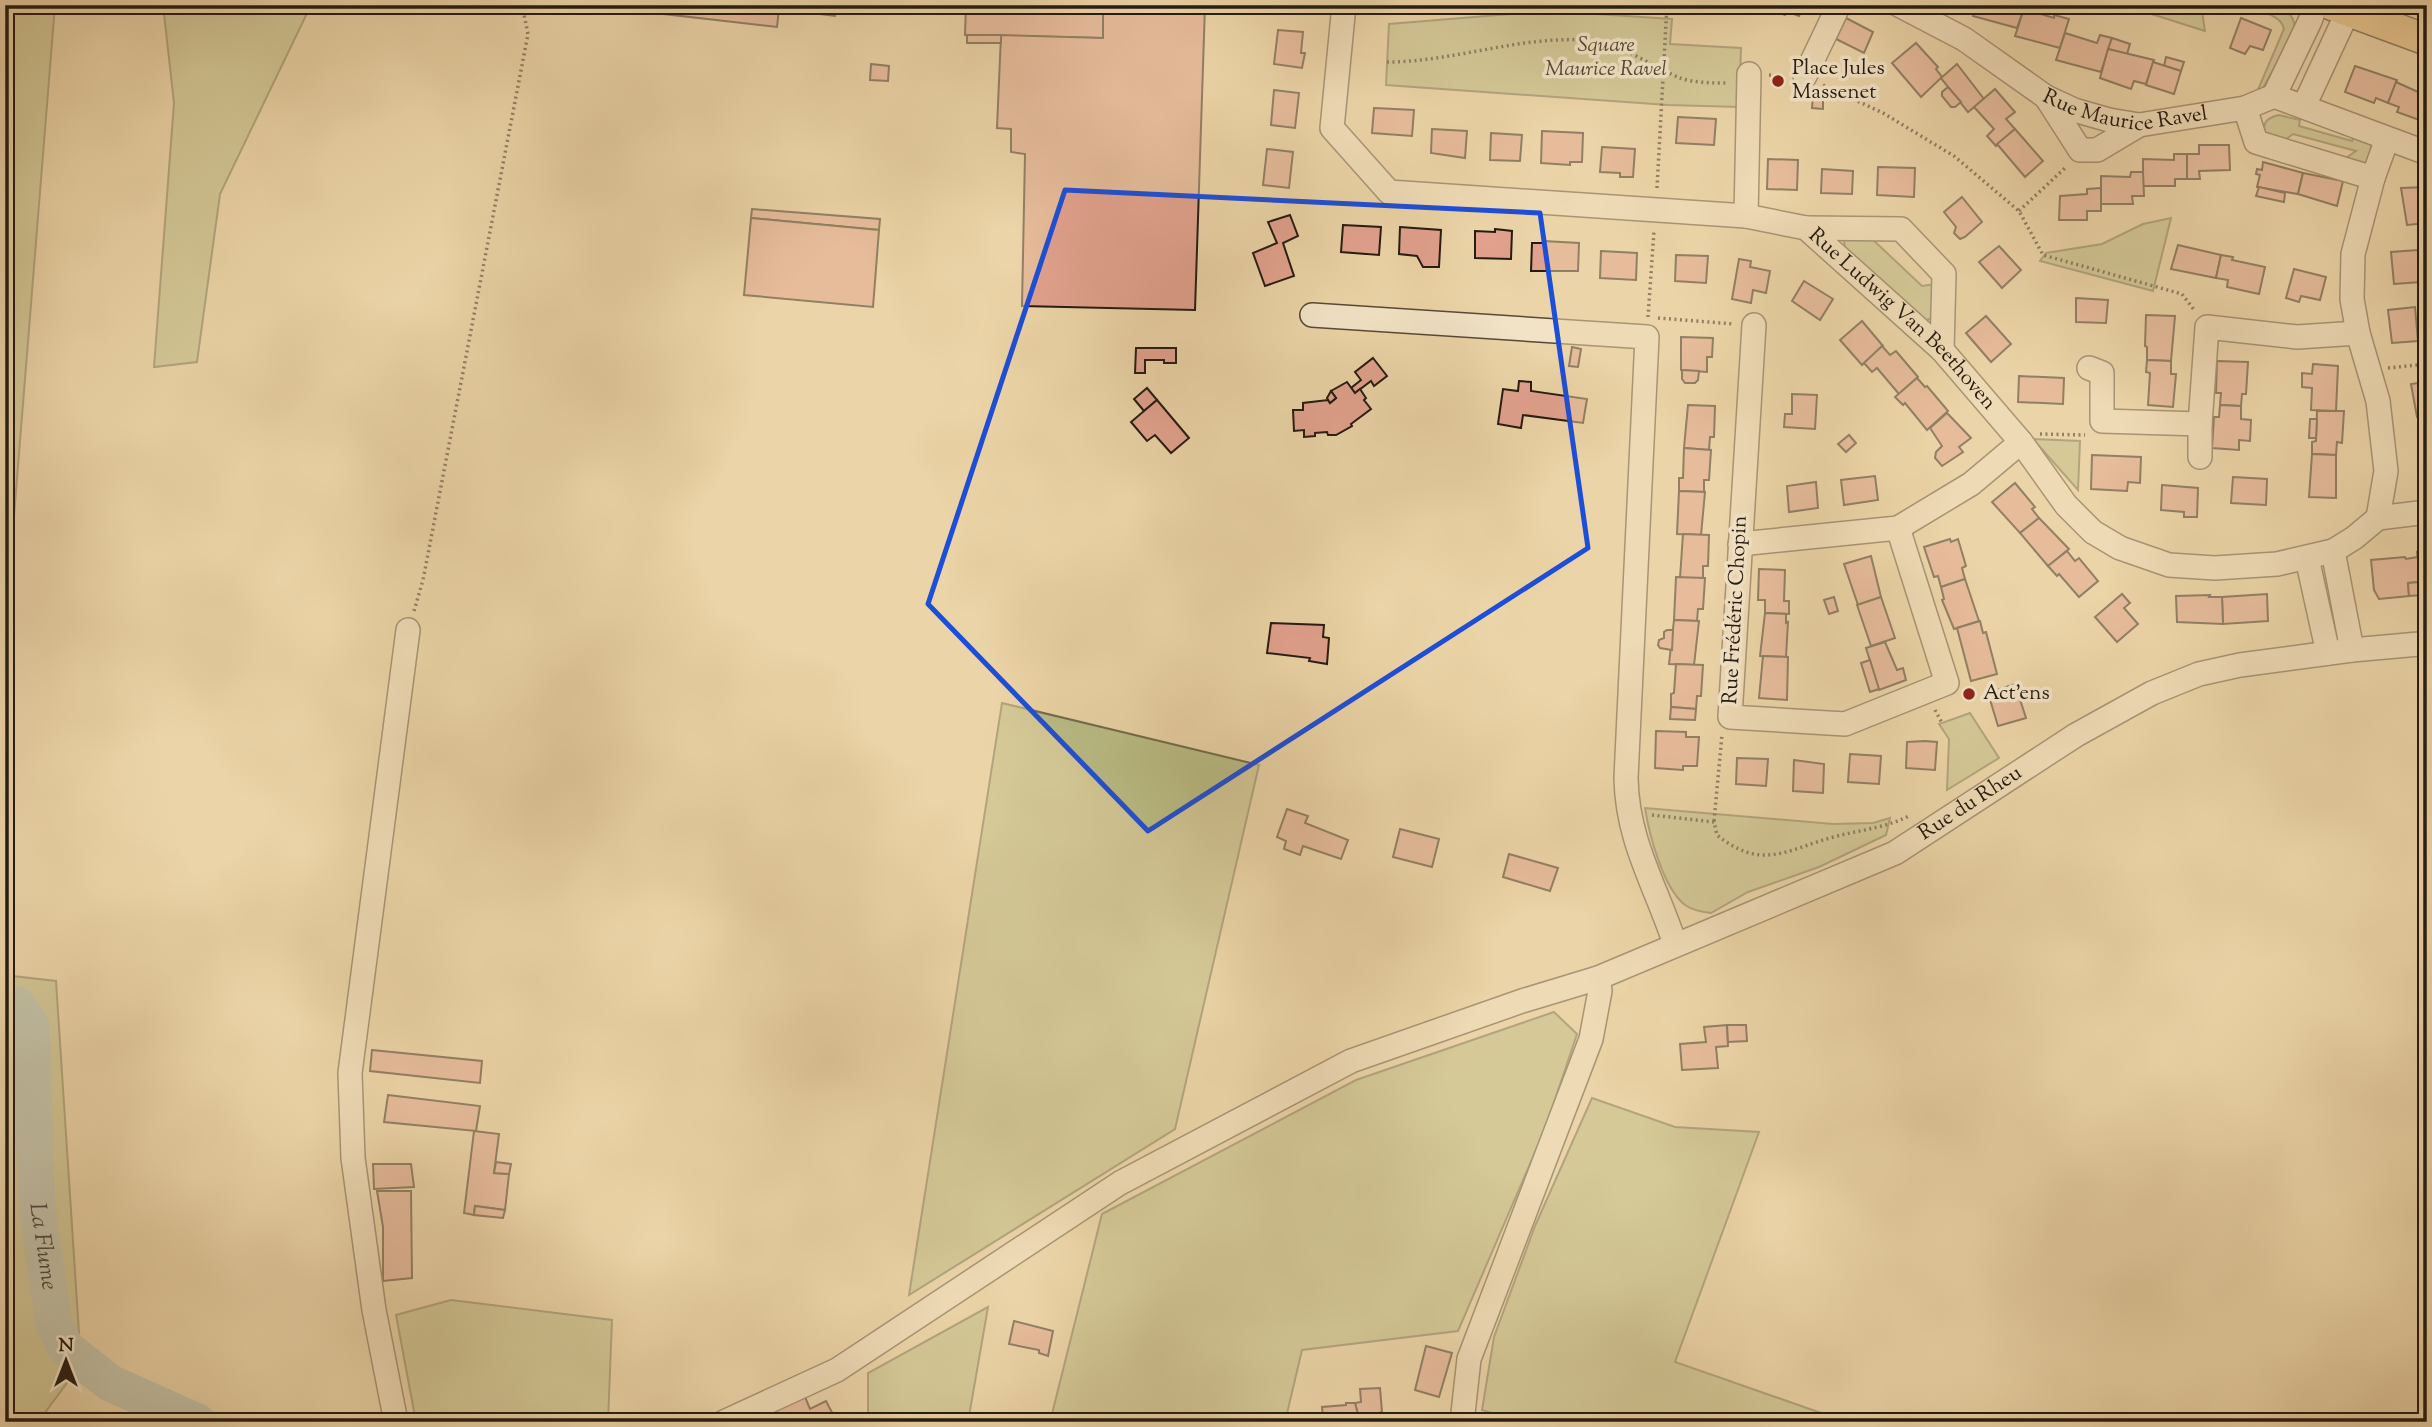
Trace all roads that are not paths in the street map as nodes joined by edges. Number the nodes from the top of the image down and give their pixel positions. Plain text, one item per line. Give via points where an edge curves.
1 (1344, 5) edge
2 (1839, 5) edge
3 (1899, 5) edge
4 (2316, 5) edge
5 (2340, 8) edge
6 (2427, 40) edge
7 (1805, 76) road end
8 (1749, 79) road end
9 (2274, 96) junction
10 (2046, 97) junction
11 (2304, 106) junction
12 (2245, 108) junction
13 (2139, 125) junction
14 (2387, 139) junction
15 (2427, 153) edge
16 (2373, 178) junction
17 (1745, 216) junction
18 (1806, 228) junction
19 (1312, 315) dead end
20 (1754, 325) road end
21 (2358, 333) junction
22 (1942, 350) junction
23 (2089, 368) dead end
24 (2200, 424) junction
25 (2017, 438) junction
26 (2200, 457) dead end
27 (2427, 512) edge
28 (2378, 518) junction
29 (1899, 528) junction
30 (1740, 544) junction
31 (2333, 551) junction
32 (2307, 558) junction
33 (408, 629) road end
34 (2427, 642) edge
35 (2352, 650) junction
36 (2328, 653) junction
37 (1675, 944) junction
38 (1598, 978) junction
39 (396, 1422) edge
40 (724, 1422) edge
41 (1462, 1422) edge

1 - 17 street, Rue Ludwig Van Beethoven via 1332,128 1389,192
2 - 7 street
3 - 10 street, Rue Maurice Ravel via 1964,39
4 - 9 street
5 - 6 main road
5 - 11 street
8 - 17 street
9 - 11 street
9 - 12 street, Rue Maurice Ravel
10 - 13 street, Rue Maurice Ravel via 2074,110
10 - 13 street via 2080,150 2098,150
11 - 14 street
12 - 13 street, Rue Maurice Ravel
12 - 16 street via 2256,142
14 - 15 street
14 - 16 street
16 - 21 street via 2353,254 2352,299
17 - 18 street, Rue Ludwig Van Beethoven
18 - 22 street, Rue Ludwig Van Beethoven
18 - 22 street via 1901,229 1944,274
19 - 37 street via 1648,327 1626,778 1636,843
20 - 30 street, Rue Frédéric Chopin
21 - 24 street via 2297,337 2207,327
21 - 28 street via 2378,401 2386,471
22 - 25 street, Rue Ludwig Van Beethoven
23 - 24 street via 2102,373 2102,421
24 - 26 street
25 - 29 street via 1971,484
25 - 32 street, Rue Ludwig Van Beethoven via 2066,505 2093,532 2120,548 2169,565 2215,568
27 - 28 street
28 - 31 street, Rue Ludwig Van Beethoven
29 - 30 street
29 - 30 street, Rue Frédéric Chopin via 1947,683 1845,724 1730,717
31 - 32 street, Rue Ludwig Van Beethoven
31 - 35 street
32 - 36 street
33 - 39 street via 350,1073 353,1158 374,1310
34 - 35 street, Rue du Rheu
35 - 36 street, Rue du Rheu
36 - 37 street, Rue du Rheu via 2209,671 2152,693 2076,735 1895,853
37 - 38 street, Rue du Rheu
38 - 40 street, Rue du Rheu via 1351,1061 1119,1183 837,1370
38 - 41 street via 1591,1039 1469,1359

